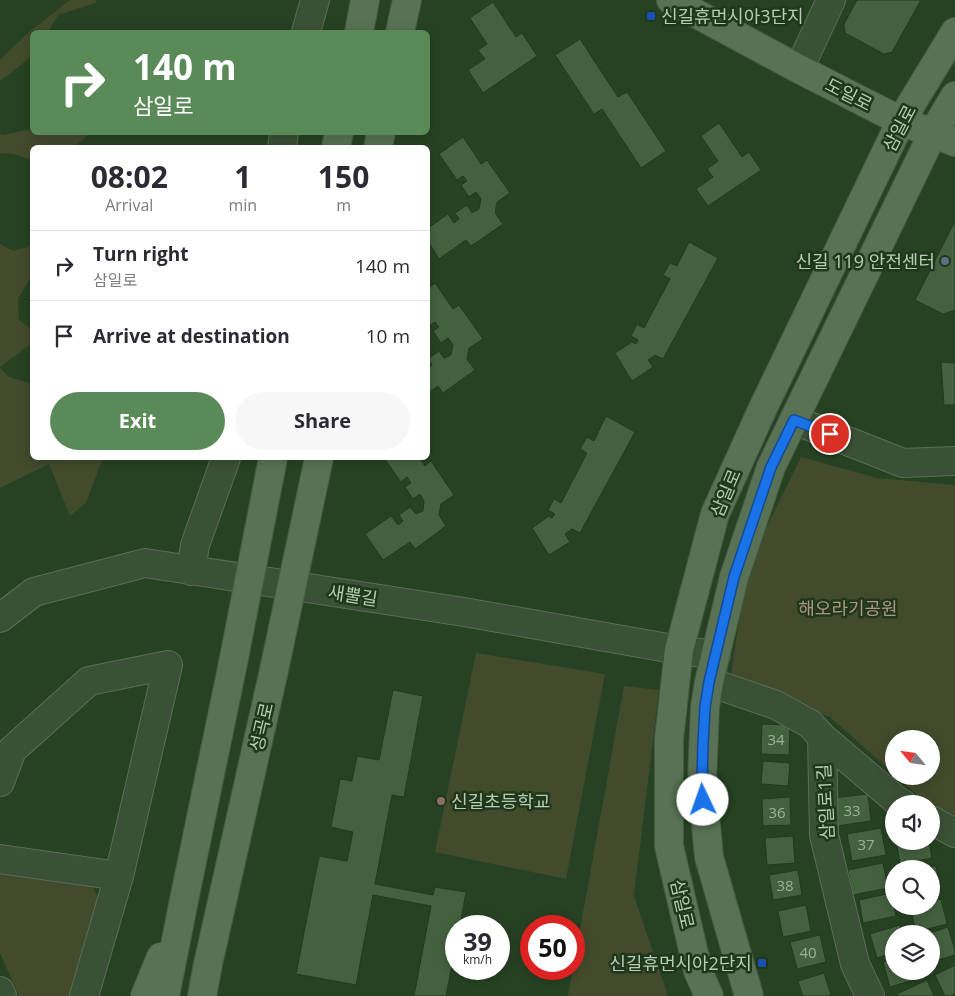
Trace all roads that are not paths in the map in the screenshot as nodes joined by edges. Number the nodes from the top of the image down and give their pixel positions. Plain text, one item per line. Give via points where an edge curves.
1 (315, 0) edge
2 (671, 0) edge
3 (831, 0) edge
4 (365, 3) edge
5 (307, 30) edge
6 (359, 30) edge
7 (955, 32) edge
8 (799, 69) junction
9 (955, 96) edge
10 (901, 121) junction
11 (944, 137) edge
12 (794, 420) junction
13 (225, 460) edge
14 (273, 460) edge
15 (319, 460) edge
16 (955, 461) edge
17 (191, 571) junction
18 (0, 618) edge
19 (679, 650) junction
20 (716, 655) junction
21 (709, 682) junction
22 (822, 737) junction
23 (0, 782) edge
24 (890, 795) edge
25 (940, 825) edge
26 (955, 833) edge
27 (0, 859) edge
28 (119, 876) junction
29 (184, 900) junction
30 (208, 964) junction
31 (0, 991) edge
32 (2, 996) edge
33 (84, 996) edge
34 (145, 996) edge
35 (165, 996) edge
36 (202, 996) edge
37 (207, 996) edge
38 (709, 996) edge
39 (750, 996) edge
40 (870, 996) edge

1 - 5 street
2 - 8 main road, 도일로
3 - 8 street
4 - 6 main road
7 - 10 main road, 삼일로
8 - 10 main road, 도일로
9 - 11 main road, 삼일로
10 - 11 main road, 도일로
10 - 19 main road, 삼일로 via 715,514
11 - 12 main road, 삼일로
12 - 16 street via 903,463
12 - 20 main road, 삼일로 via 771,467 734,577
13 - 17 street via 195,545
14 - 29 main road, bridge
15 - 30 main road, 성곡로, bridge
17 - 18 street, 새뿔길 via 145,564 34,592
17 - 19 street, 새뿔길 via 464,612
19 - 20 street, 새뿔길
19 - 38 main road, 삼일로 via 669,739 669,846 698,971
20 - 21 main road, 삼일로
21 - 22 street via 776,704 810,724
21 - 39 main road, 삼일로 via 702,781 709,857
22 - 24 street, 삼일로1길
22 - 40 street, 삼일로1길 via 824,835 855,964
23 - 28 street via 12,750 89,681 168,665
25 - 26 street
27 - 28 street
28 - 33 street
29 - 34 main road
29 - 35 main road
30 - 36 main road, 성곡로
30 - 37 main road
31 - 32 street

